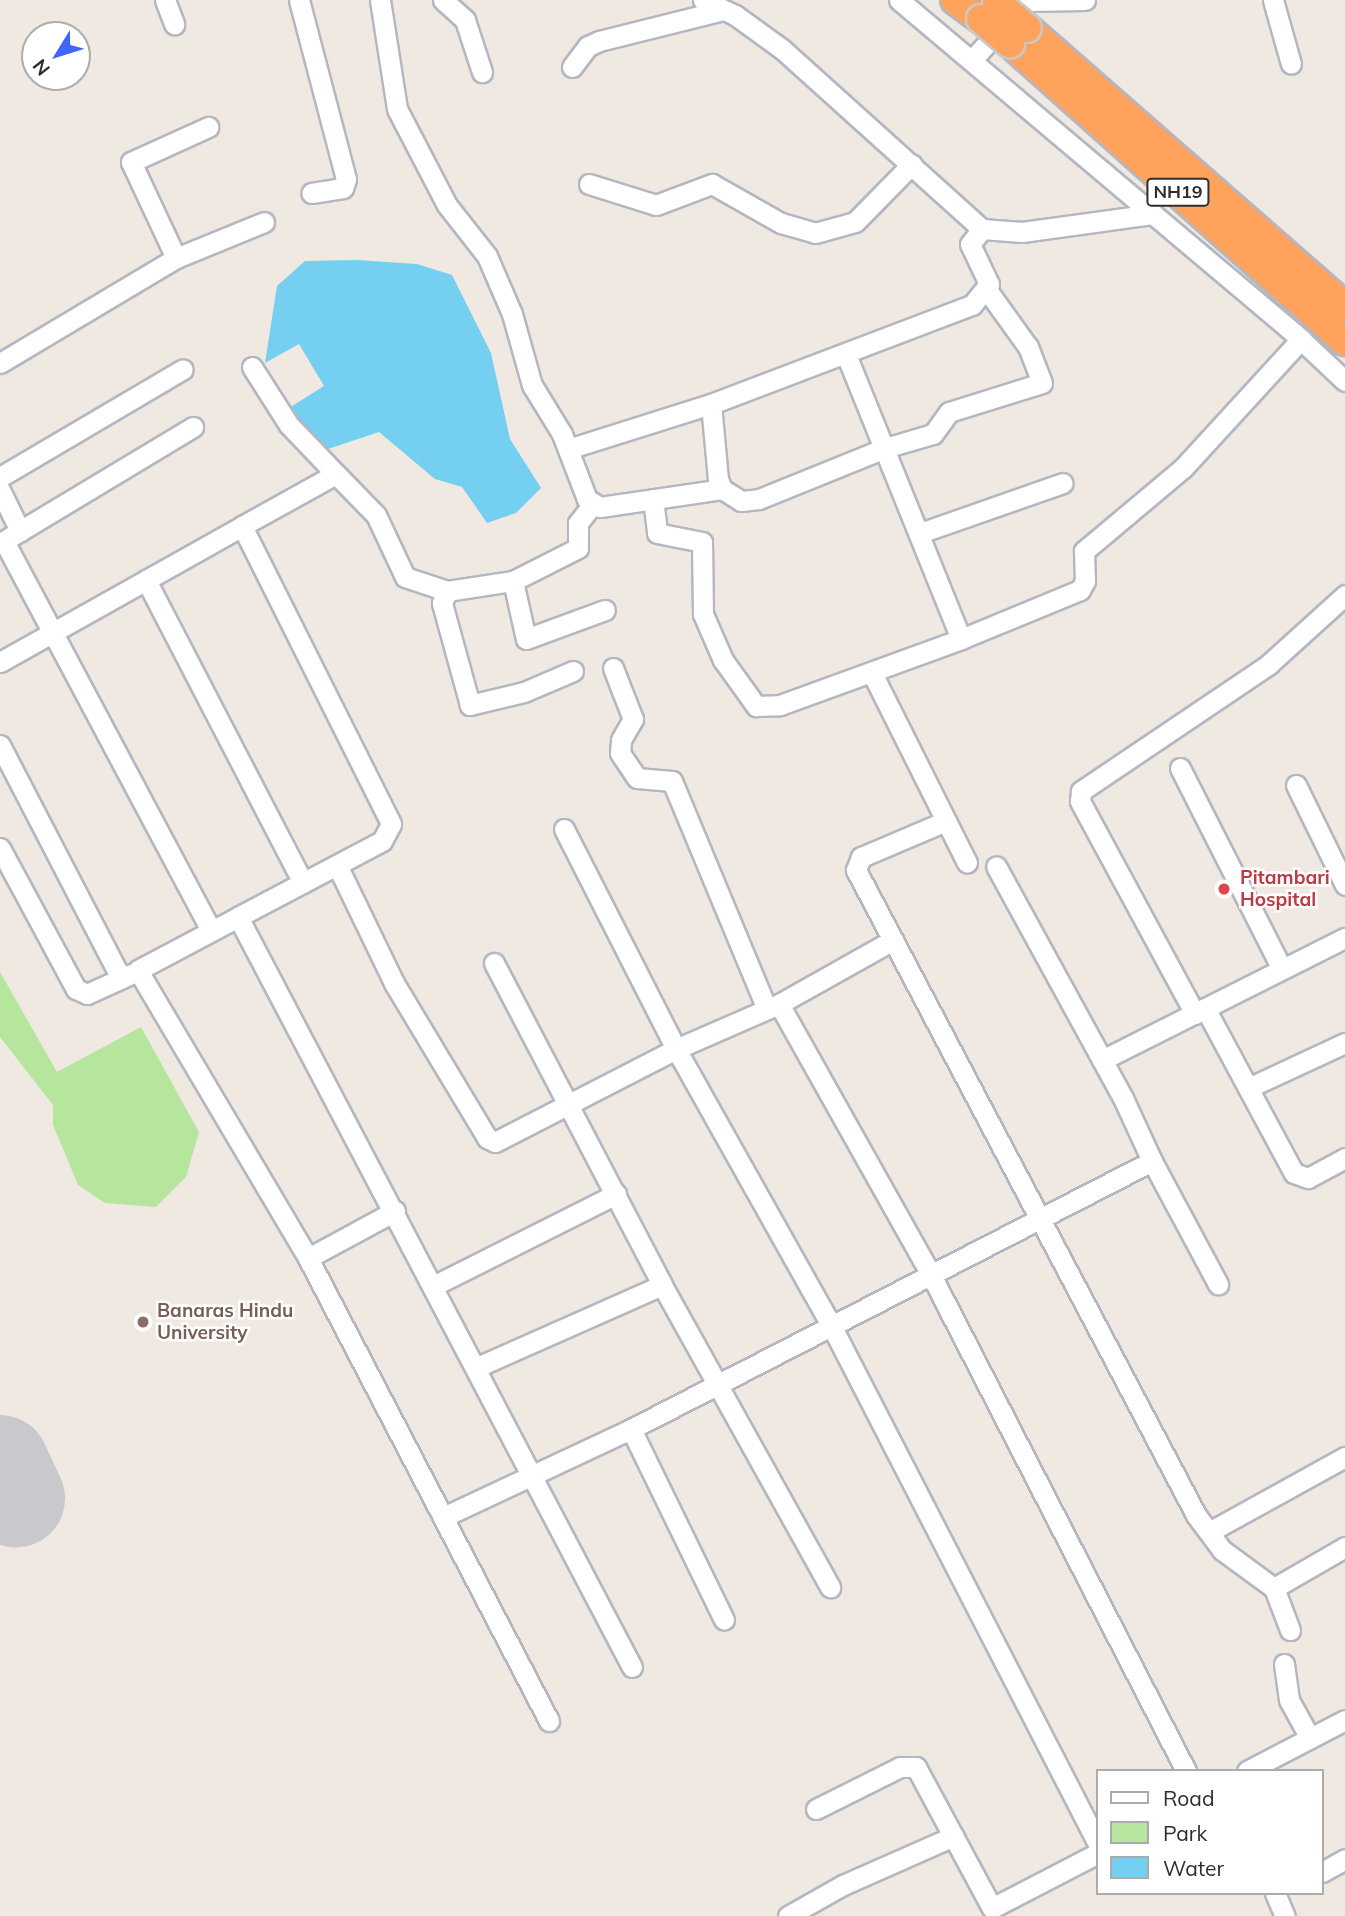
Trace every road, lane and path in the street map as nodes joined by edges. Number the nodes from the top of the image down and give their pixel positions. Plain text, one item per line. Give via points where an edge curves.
1 (165, 0) edge
2 (299, 0) edge
3 (380, 0) edge
4 (443, 0) edge
5 (703, 0) edge
6 (899, 0) edge
7 (955, 0) edge
8 (1085, 0) edge
9 (1273, 0) edge
10 (991, 8) edge
11 (723, 10) junction
12 (1023, 18) edge
13 (174, 24) dead end
14 (972, 60) junction
15 (1291, 64) dead end
16 (572, 66) dead end
17 (482, 72) dead end
18 (208, 127) dead end
19 (912, 164) junction
20 (589, 184) dead end
21 (311, 193) dead end
22 (1154, 214) junction
23 (264, 222) dead end
24 (982, 229) junction
25 (176, 258) junction
26 (987, 290) junction
27 (1345, 306) edge
28 (1301, 339) junction
29 (1345, 341) edge
30 (846, 355) junction
31 (0, 363) edge
32 (252, 367) dead end
33 (183, 369) dead end
34 (1345, 381) edge
35 (711, 404) junction
36 (193, 427) dead end
37 (568, 449) junction
38 (885, 449) junction
39 (336, 474) junction
40 (0, 477) edge
41 (1063, 483) dead end
42 (722, 489) junction
43 (0, 490) edge
44 (653, 499) junction
45 (592, 505) junction
46 (242, 526) junction
47 (920, 533) junction
48 (8, 539) edge
49 (146, 580) junction
50 (513, 581) junction
51 (447, 591) junction
52 (1345, 595) edge
53 (605, 610) dead end
54 (53, 634) junction
55 (961, 639) junction
56 (0, 662) edge
57 (612, 668) dead end
58 (573, 671) dead end
59 (872, 673) junction
60 (0, 745) edge
61 (1180, 768) dead end
62 (1296, 785) dead end
63 (946, 821) junction
64 (564, 829) dead end
65 (0, 848) edge
66 (967, 863) dead end
67 (337, 865) junction
68 (996, 866) dead end
69 (303, 883) junction
70 (1345, 886) edge
71 (238, 917) junction
72 (211, 930) junction
73 (1345, 937) edge
74 (893, 940) junction
75 (494, 963) dead end
76 (1282, 969) junction
77 (130, 974) junction
78 (773, 1007) junction
79 (1200, 1011) junction
80 (1345, 1042) edge
81 (676, 1049) junction
82 (1102, 1060) junction
83 (1248, 1088) junction
84 (569, 1106) junction
85 (1345, 1158) edge
86 (1152, 1161) junction
87 (615, 1194) junction
88 (395, 1211) junction
89 (1041, 1221) junction
90 (307, 1258) junction
91 (931, 1275) junction
92 (662, 1284) junction
93 (1218, 1284) dead end
94 (433, 1286) junction
95 (832, 1327) junction
96 (477, 1367) junction
97 (720, 1384) junction
98 (631, 1429) junction
99 (1345, 1457) edge
100 (531, 1476) junction
101 (443, 1517) junction
102 (1209, 1532) junction
103 (1345, 1547) edge
104 (830, 1587) dead end
105 (1273, 1588) junction
106 (724, 1620) dead end
107 (1290, 1630) dead end
108 (1284, 1664) dead end
109 (632, 1667) dead end
110 (1345, 1720) edge
111 (549, 1721) dead end
112 (1310, 1738) junction
113 (1185, 1769) edge
114 (1251, 1769) edge
115 (817, 1810) dead end
116 (954, 1836) junction
117 (1096, 1840) edge
118 (1096, 1854) edge
119 (1345, 1859) edge
120 (1324, 1871) edge
121 (1278, 1895) edge
122 (984, 1912) edge
123 (788, 1916) edge
124 (1285, 1916) edge

1 - 13 street
2 - 21 street via 346,179 343,188
3 - 37 street via 397,109 447,205 487,256 512,314 532,384
4 - 17 street via 465,20
5 - 11 street
6 - 14 street
7 - 10 highway, NH19
8 - 12 street
9 - 15 street
10 - 12 highway, NH19, bridge
11 - 16 street via 599,41 588,46
11 - 19 street via 782,49
12 - 14 street
12 - 27 highway, NH19
12 - 29 highway, NH19
14 - 22 street
18 - 25 street via 131,162
19 - 20 street via 855,222 815,233 781,223 712,184 656,205
19 - 24 street
22 - 24 street via 1022,232
22 - 28 street
23 - 25 street
24 - 26 street via 970,244 987,277
25 - 31 street
26 - 30 street via 972,305
26 - 38 street via 1028,347 1042,383 948,412 933,434
28 - 34 street
28 - 55 street via 1183,468 1084,551 1085,581 1080,590
30 - 35 street
30 - 38 street
32 - 39 street via 289,425
33 - 40 street
35 - 37 street
35 - 42 street
36 - 48 street
37 - 45 street
38 - 42 street via 751,501 741,501
38 - 47 street
39 - 46 street
39 - 51 street via 380,522 405,577
41 - 47 street
42 - 44 street
43 - 48 street
44 - 45 street
44 - 59 street via 657,533 702,542 703,614 723,660 756,706 769,708
45 - 50 street via 578,523 578,548
46 - 49 street
46 - 67 street via 391,824 382,842
47 - 55 street
48 - 54 street
49 - 54 street
49 - 69 street
50 - 51 street
50 - 53 street via 526,639
51 - 58 street via 442,603 470,705 524,692
52 - 79 street via 1269,664 1081,790 1080,801
54 - 56 street
54 - 72 street
55 - 59 street
57 - 78 street via 633,719 621,740 620,753 637,778 672,781
59 - 63 street
60 - 77 street
61 - 76 street
62 - 70 street
63 - 66 street
63 - 74 street via 855,863
64 - 81 street
65 - 77 street via 76,989 87,994
67 - 69 street
67 - 84 street via 394,983 487,1138 495,1142 505,1139
68 - 82 street
69 - 71 street
71 - 72 street
71 - 88 street
72 - 77 street
73 - 76 street
74 - 78 street
74 - 89 street
75 - 84 street
76 - 79 street
77 - 90 street
78 - 81 street
78 - 91 street
79 - 82 street
79 - 83 street
80 - 83 street
81 - 84 street
81 - 95 street
82 - 86 street
83 - 85 street via 1294,1173 1308,1178
84 - 87 street
86 - 89 street
86 - 93 street
87 - 92 street
87 - 94 street
88 - 90 street
88 - 94 street
89 - 91 street
89 - 102 street
90 - 101 street
91 - 95 street
91 - 113 street
92 - 96 street
92 - 97 street
94 - 96 street
95 - 97 street
95 - 117 street
96 - 100 street
97 - 98 street
97 - 104 street
98 - 100 street
98 - 106 street
99 - 102 street
100 - 101 street
100 - 109 street
101 - 111 street
102 - 105 street via 1241,1568
103 - 105 street
105 - 107 street
108 - 112 street via 1289,1700
110 - 112 street
112 - 114 street
115 - 116 street via 909,1765 922,1775
116 - 122 street
116 - 123 street via 843,1885
118 - 122 street
119 - 120 street
121 - 124 street

